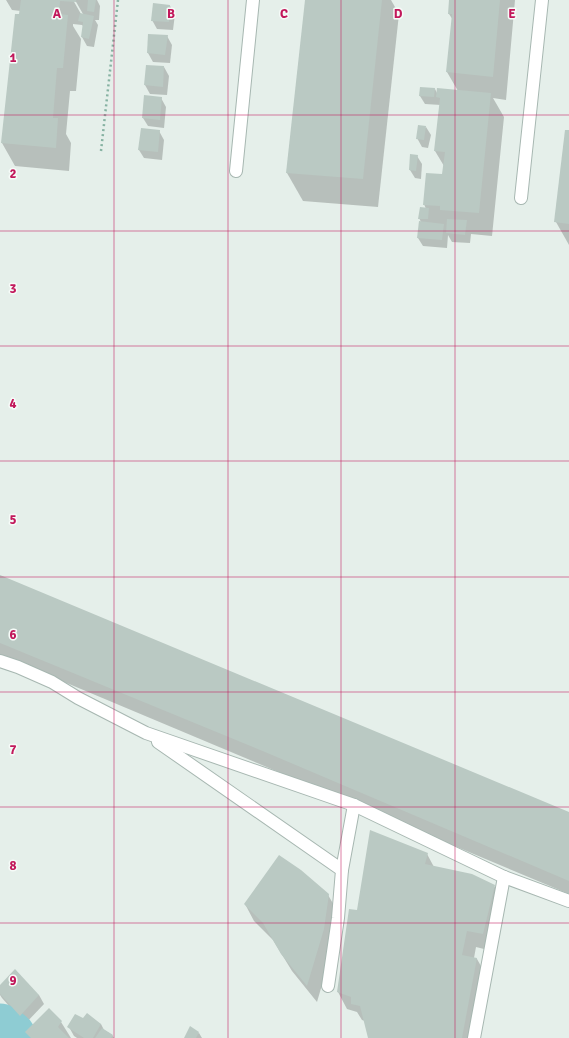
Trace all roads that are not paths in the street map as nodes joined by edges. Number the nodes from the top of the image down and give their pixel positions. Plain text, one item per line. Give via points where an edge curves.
1 (253, 0) edge
2 (542, 0) edge
3 (236, 170) dead end
4 (521, 198) dead end
5 (0, 660) edge
6 (146, 733) junction
7 (354, 805) junction
8 (342, 870) junction
9 (504, 877) junction
10 (569, 901) edge
11 (328, 986) dead end
12 (474, 1038) edge

1 - 3 street
2 - 4 street
5 - 6 street via 52,682
6 - 7 street
6 - 8 street
7 - 8 street
7 - 9 street
8 - 11 street
9 - 10 street
9 - 12 street

